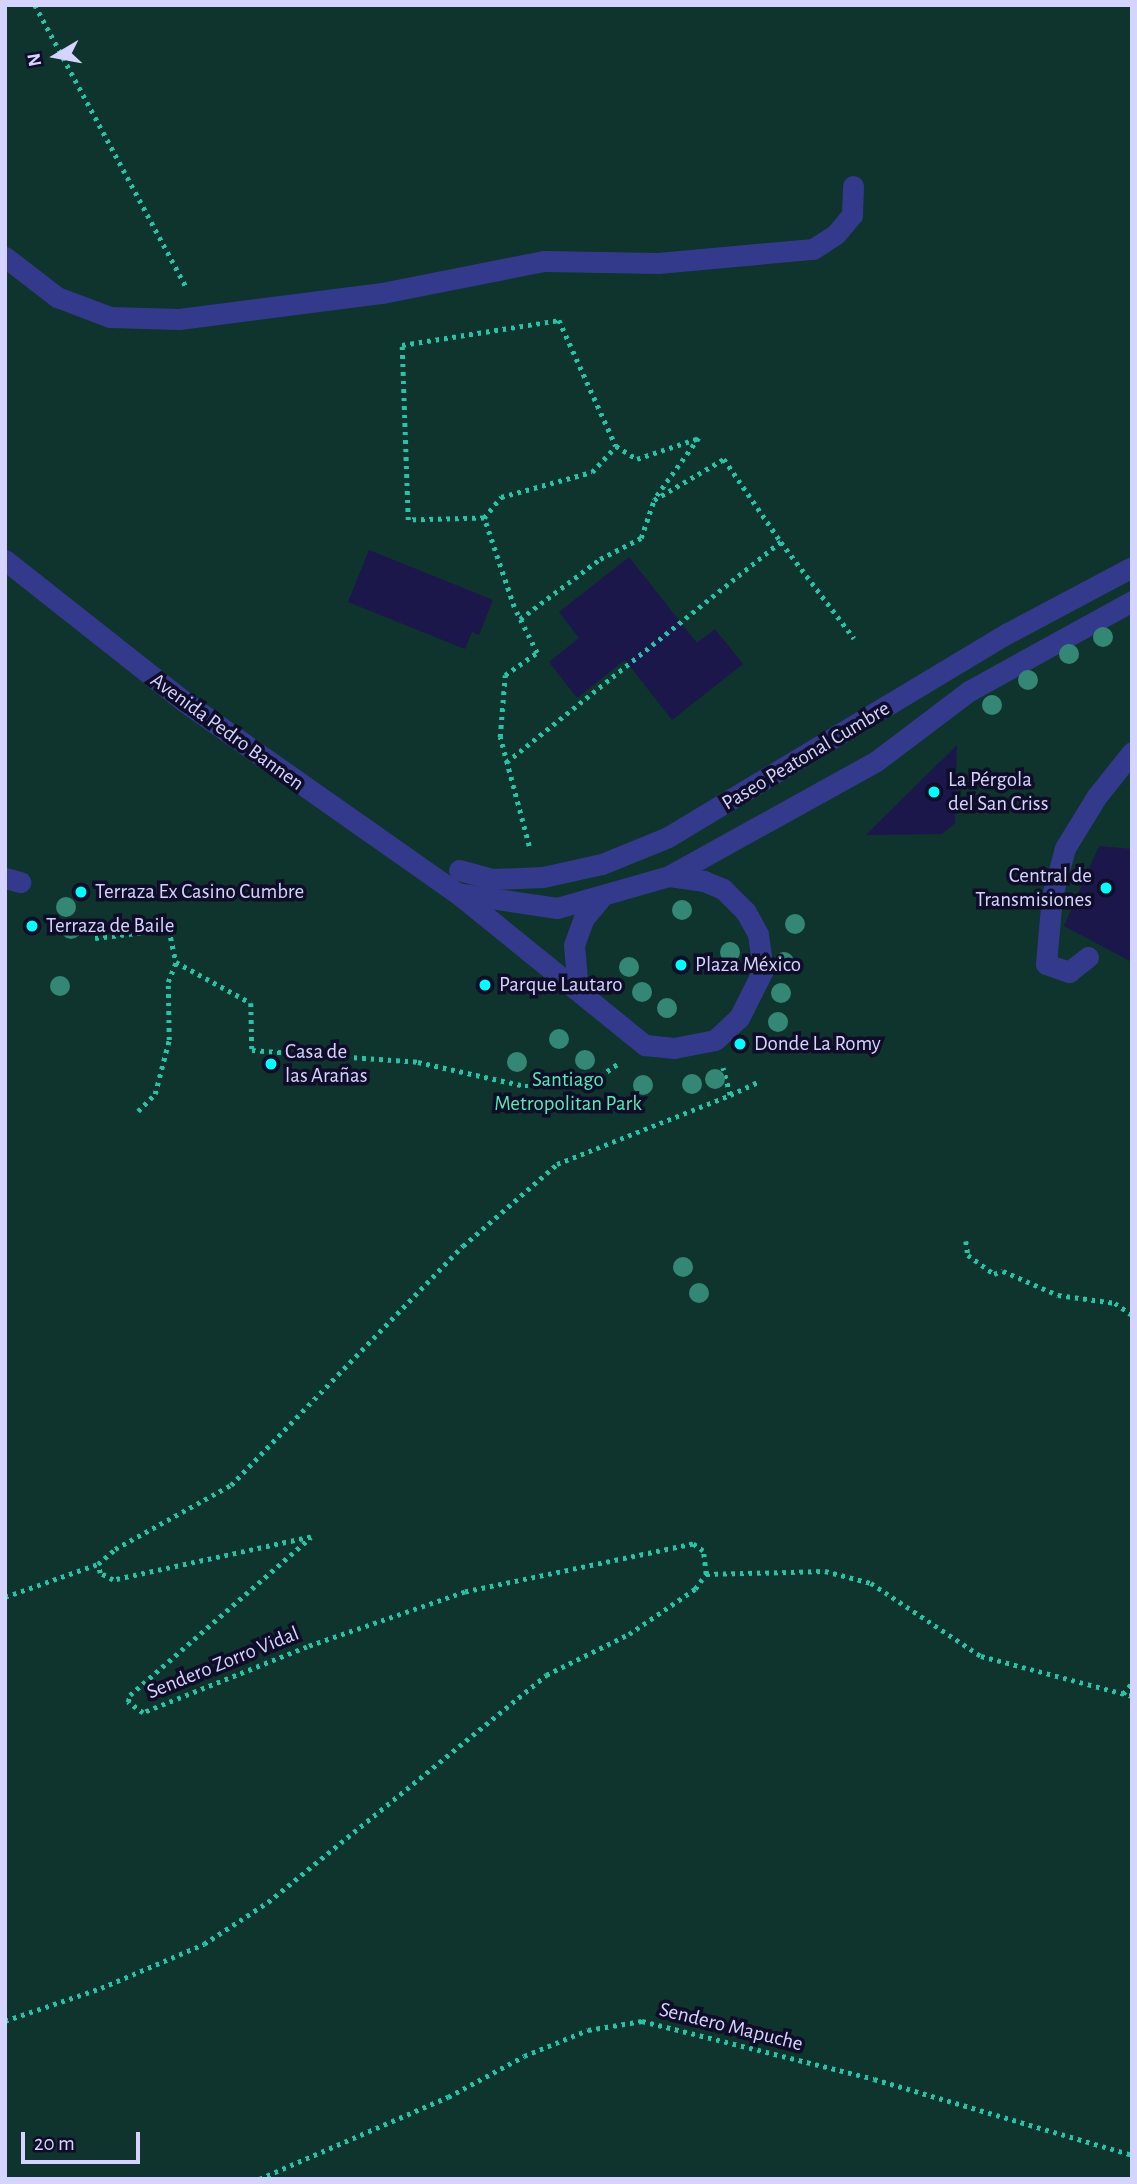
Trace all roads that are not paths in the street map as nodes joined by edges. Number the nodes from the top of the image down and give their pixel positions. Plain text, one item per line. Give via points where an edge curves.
1 (853, 186) dead end
2 (5, 257) edge
3 (5, 559) edge
4 (1132, 567) edge
5 (1132, 601) edge
6 (1132, 752) edge
7 (459, 870) dead end
8 (669, 876) junction
9 (457, 893) junction
10 (600, 899) junction
11 (1088, 957) dead end
12 (578, 990) junction

1 - 2 street via 852,215 836,234 813,249 671,263 544,261 382,293 201,317 153,321 110,317 57,297
3 - 9 street, Avenida Pedro Bannen via 182,700
4 - 7 street, Paseo Peatonal Cumbre via 1008,633 668,837 602,864 543,877 493,878
5 - 8 street, Avenida Pedro Bannen via 969,691 875,762
6 - 11 street via 1097,796 1065,848 1052,896 1046,964 1069,972
8 - 10 street, Avenida Pedro Bannen
8 - 12 street, Avenida Pedro Bannen via 723,889 746,912 758,934 763,970 755,994 739,1018 715,1040 674,1048 645,1045
9 - 10 street, Avenida Pedro Bannen via 557,908
9 - 12 street, Avenida Pedro Bannen
10 - 12 street via 584,918 574,945

